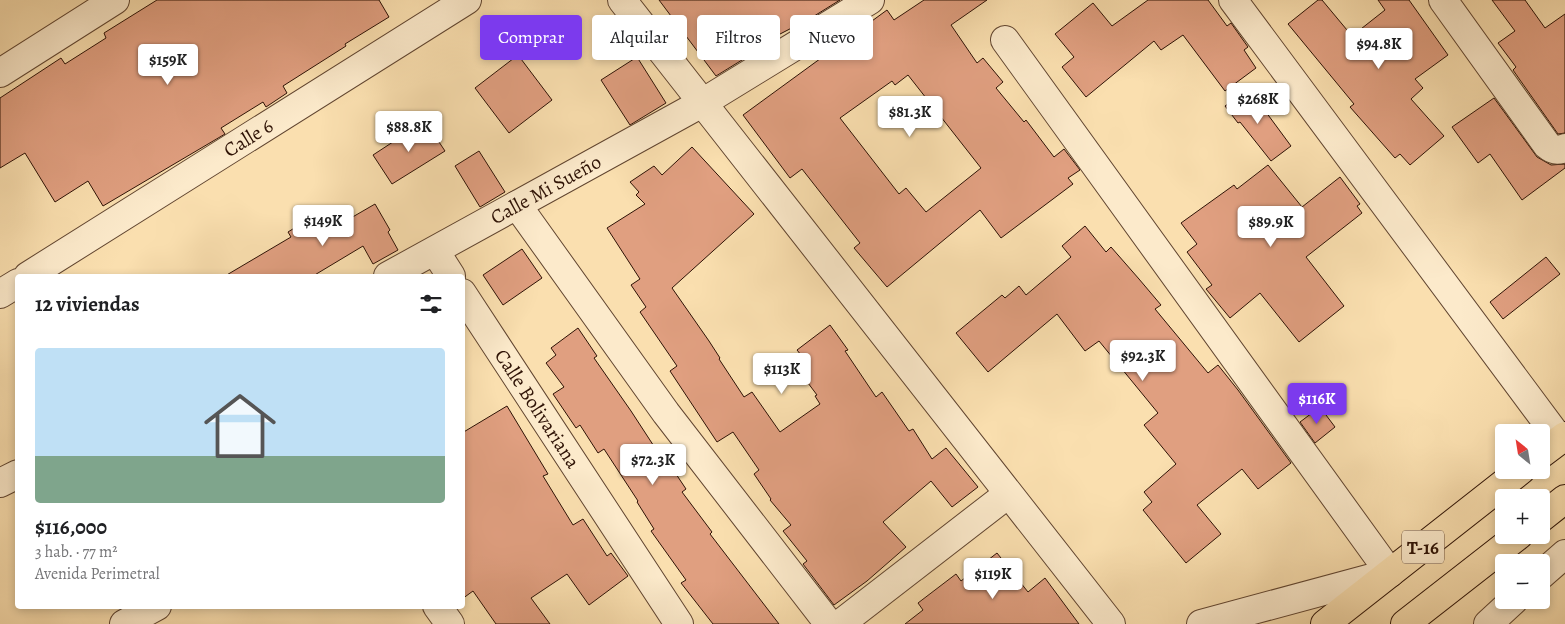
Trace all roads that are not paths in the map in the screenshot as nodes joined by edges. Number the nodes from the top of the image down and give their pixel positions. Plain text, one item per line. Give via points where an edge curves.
1 (115, 0) edge
2 (467, 0) edge
3 (622, 0) edge
4 (870, 0) edge
5 (1233, 0) edge
6 (1443, 0) edge
7 (1005, 40) dead end
8 (0, 73) edge
9 (702, 102) junction
10 (1565, 148) edge
11 (517, 205) junction
12 (435, 251) junction
13 (31, 274) edge
14 (392, 274) edge
15 (450, 274) edge
16 (15, 285) edge
17 (0, 294) edge
18 (465, 298) edge
19 (1555, 443) edge
20 (15, 476) edge
21 (1510, 479) edge
22 (0, 483) edge
23 (1008, 494) junction
24 (1565, 499) edge
25 (1550, 511) edge
26 (1508, 544) edge
27 (1565, 554) edge
28 (1550, 567) edge
29 (1390, 573) junction
30 (152, 609) edge
31 (439, 609) edge
32 (1504, 609) edge
33 (124, 624) edge
34 (450, 624) edge
35 (679, 624) edge
36 (828, 624) edge
37 (840, 624) edge
38 (1111, 624) edge
39 (1201, 624) edge
40 (1325, 624) edge
41 (1406, 624) edge
42 (1488, 624) edge

1 - 8 street
2 - 13 street, Calle 6
3 - 9 street
4 - 9 street, Calle Mi Sueño
5 - 19 street
6 - 10 street via 1547,145 1552,149
7 - 29 street
9 - 11 street, Calle Mi Sueño
9 - 23 street
11 - 12 street, Calle Mi Sueño
11 - 36 street via 672,421
12 - 14 street, Calle Mi Sueño
12 - 15 street
16 - 17 street
18 - 35 street, Calle Bolivariana
20 - 22 street
21 - 29 highway, T-16
23 - 37 street
23 - 38 street
24 - 25 highway
26 - 41 highway, T-16
27 - 28 street
29 - 39 street
29 - 40 highway, T-16
30 - 33 street
31 - 34 street
32 - 42 street

